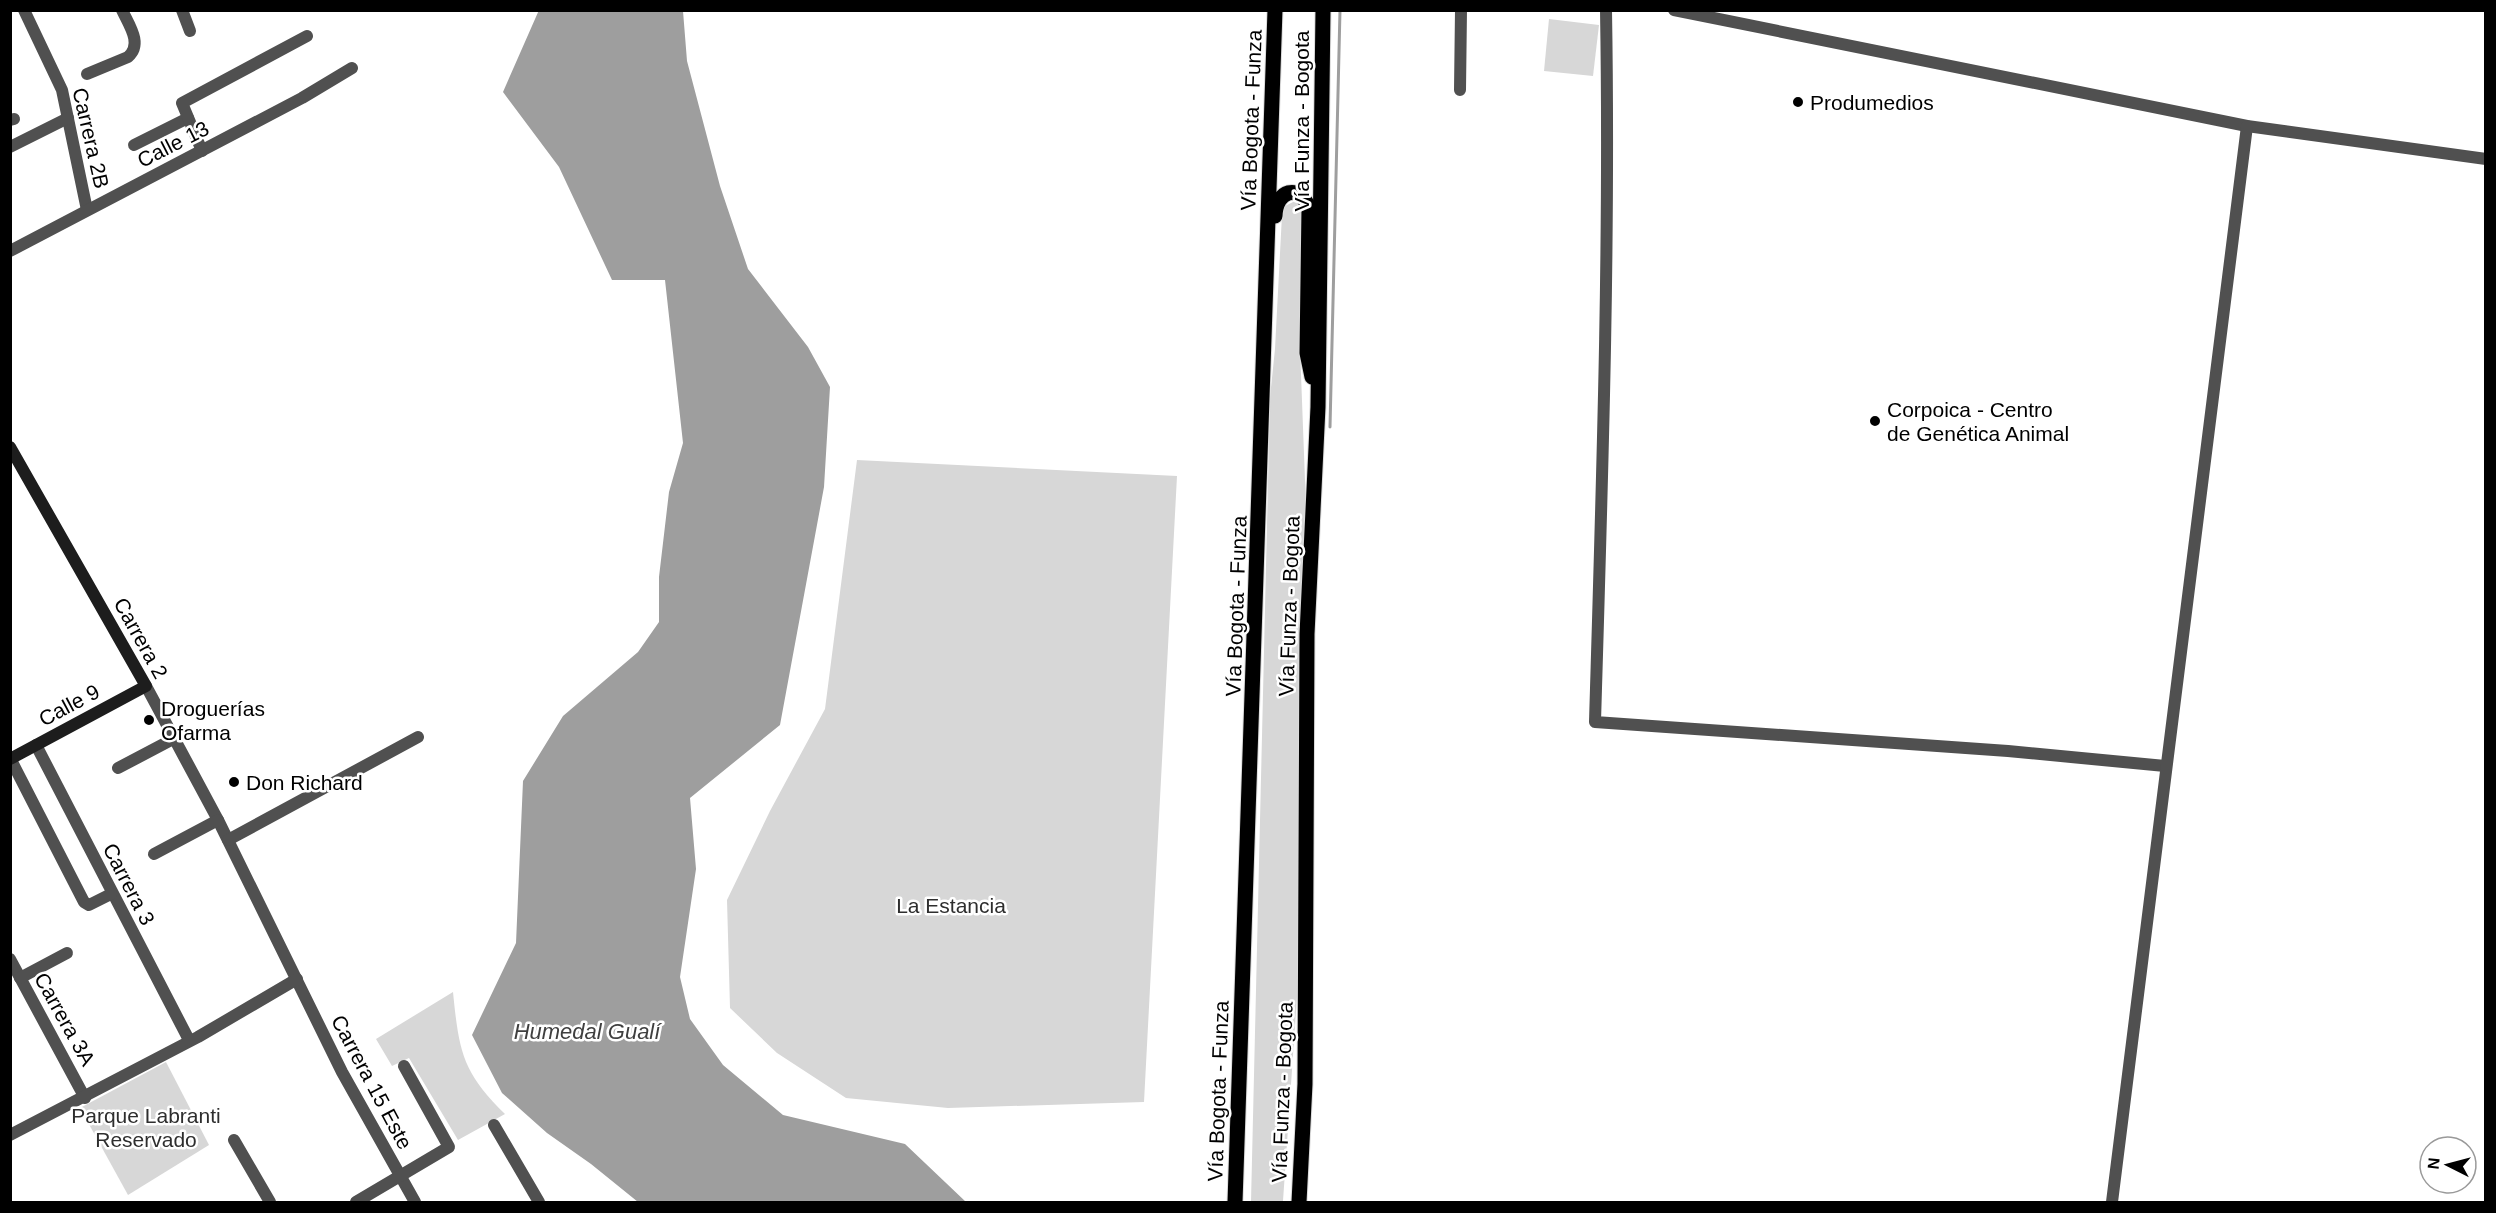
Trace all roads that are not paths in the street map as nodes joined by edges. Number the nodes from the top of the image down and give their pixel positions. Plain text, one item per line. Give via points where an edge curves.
1 (24, 10) edge
2 (122, 10) edge
3 (182, 10) edge
4 (1275, 10) edge
5 (1323, 10) edge
6 (1461, 10) edge
7 (1606, 10) edge
8 (1674, 10) edge
9 (190, 31) dead end
10 (307, 36) dead end
11 (352, 68) dead end
12 (87, 74) dead end
13 (1460, 90) dead end
14 (68, 118) junction
15 (188, 118) junction
16 (2247, 126) junction
17 (134, 145) dead end
18 (10, 147) edge
19 (202, 151) junction
20 (2486, 159) edge
21 (87, 210) junction
22 (10, 251) edge
23 (1264, 382) junction
24 (1318, 407) junction
25 (10, 447) edge
26 (146, 686) junction
27 (417, 737) dead end
28 (175, 738) junction
29 (36, 745) junction
30 (11, 759) edge
31 (2165, 765) junction
32 (118, 768) dead end
33 (218, 820) junction
34 (228, 840) junction
35 (154, 854) dead end
36 (111, 894) junction
37 (67, 953) dead end
38 (10, 959) edge
39 (1306, 974) junction
40 (1244, 976) junction
41 (20, 978) junction
42 (297, 979) junction
43 (189, 1040) junction
44 (404, 1066) dead end
45 (86, 1098) junction
46 (494, 1125) dead end
47 (10, 1135) edge
48 (234, 1140) dead end
49 (400, 1175) junction
50 (270, 1203) edge
51 (356, 1203) edge
52 (415, 1203) edge
53 (539, 1203) edge
54 (1235, 1203) edge
55 (1243, 1203) edge
56 (1289, 1203) edge
57 (1299, 1203) edge
58 (2112, 1203) edge

1 - 14 street, Carrera 2B via 62,90
2 - 12 street via 135,39 133,52
3 - 9 street
4 - 23 main road, Vía Bogota - Funza
5 - 24 main road, Vía Funza - Bogota
6 - 13 street
7 - 31 street via 1605,374 1595,723
8 - 16 street
10 - 15 street via 182,103
11 - 19 street, Calle 13
14 - 18 street
14 - 21 street, Carrera 2B
15 - 17 street
15 - 19 street
16 - 20 street
16 - 31 street
19 - 21 street, Calle 13
21 - 22 street, Calle 13
23 - 24 main road via 1270,349 1275,206 1288,193 1299,194 1309,208 1307,353
23 - 40 main road, Vía Bogota - Funza
24 - 39 main road, Vía Funza - Bogota via 1307,644
25 - 26 main road, Carrera 2
26 - 28 street, Carrera 2
26 - 29 main road, Calle 9
27 - 34 street
28 - 32 street
28 - 33 street, Carrera 2
29 - 30 main road, Calle 9
29 - 36 street, Carrera 3
30 - 36 street via 86,905
31 - 58 street
33 - 34 street, Carrera 2
33 - 35 street
34 - 42 street, Carrera 2
36 - 43 street, Carrera 3
37 - 41 street
38 - 41 street, Carrera 3A
39 - 56 main road
39 - 57 main road, Vía Funza - Bogota
40 - 54 main road, Vía Bogota - Funza
40 - 55 main road via 1248,1038
41 - 45 street, Carrera 3A
42 - 43 street
42 - 49 street, Carrera 15 Este via 342,1072
43 - 45 street
44 - 49 street via 449,1147
45 - 47 street
46 - 53 street
48 - 50 street
49 - 51 street
49 - 52 street, Carrera 15 Este

